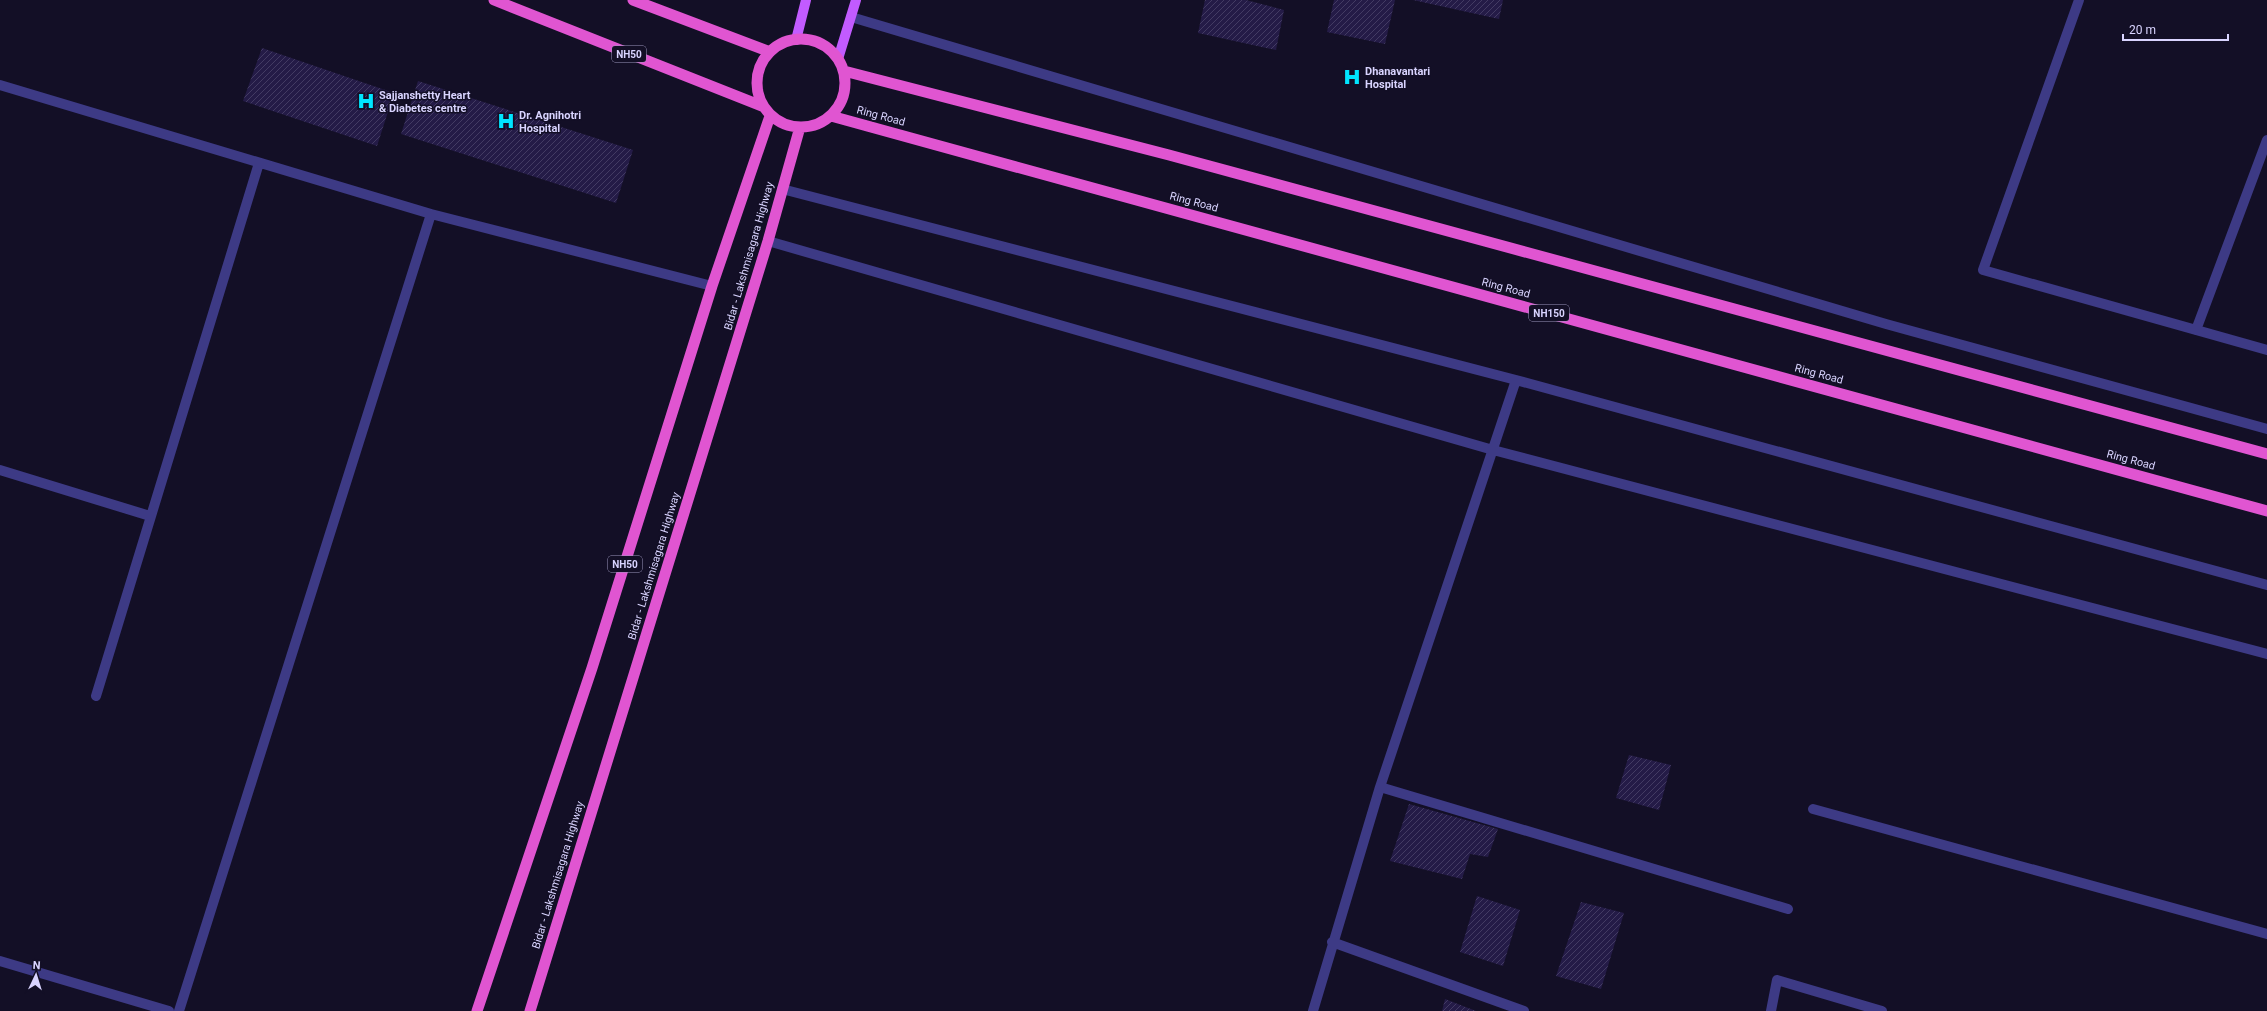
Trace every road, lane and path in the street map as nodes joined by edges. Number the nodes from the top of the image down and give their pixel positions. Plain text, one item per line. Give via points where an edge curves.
1 (494, 0) edge
2 (633, 0) edge
3 (806, 0) edge
4 (856, 0) edge
5 (2079, 0) edge
6 (851, 17) junction
7 (796, 40) junction
8 (770, 52) junction
9 (838, 59) junction
10 (844, 72) junction
11 (0, 85) edge
12 (767, 111) junction
13 (831, 116) junction
14 (800, 128) junction
15 (2267, 140) edge
16 (259, 163) junction
17 (782, 189) junction
18 (431, 214) junction
19 (768, 241) junction
20 (712, 286) junction
21 (2196, 330) junction
22 (2267, 350) edge
23 (1516, 380) junction
24 (2267, 429) edge
25 (1493, 450) junction
26 (2267, 454) edge
27 (0, 470) edge
28 (2267, 511) edge
29 (150, 516) junction
30 (2267, 585) edge
31 (2267, 654) edge
32 (96, 696) dead end
33 (1380, 787) junction
34 (1813, 809) dead end
35 (1788, 909) dead end
36 (2267, 934) edge
37 (1332, 942) junction
38 (0, 961) edge
39 (169, 1011) edge
40 (179, 1011) edge
41 (477, 1011) edge
42 (530, 1011) edge
43 (1313, 1011) edge
44 (1524, 1011) edge
45 (1771, 1011) edge
46 (1882, 1011) edge

1 - 12 highway, NH50
2 - 8 highway
3 - 7 main road
4 - 6 main road
5 - 21 street via 1983,270
6 - 9 main road
6 - 24 street via 1879,322
7 - 8 highway via 782,44
7 - 9 highway via 811,41 828,49
8 - 12 highway via 758,71 757,86
9 - 10 highway
10 - 13 highway via 845,86 840,103
10 - 26 highway via 1192,161
11 - 16 street
12 - 14 highway, NH50
12 - 20 highway, NH50
13 - 14 highway via 816,125
13 - 28 highway, Ring Road / NH150
14 - 17 highway, Bidar - Lakshmisagara Highway
15 - 21 street
16 - 18 street
16 - 29 street
17 - 19 highway, Bidar - Lakshmisagara Highway
17 - 23 street
18 - 20 street
18 - 40 street
19 - 25 street
19 - 42 highway, Bidar - Lakshmisagara Highway
20 - 41 highway, NH50 via 592,668
21 - 22 street
23 - 25 street
23 - 30 street
25 - 31 street
25 - 33 street
27 - 29 street
29 - 32 street
33 - 35 street
33 - 37 street
34 - 36 street
37 - 43 street
37 - 44 street
38 - 39 street
45 - 46 street via 1777,980

